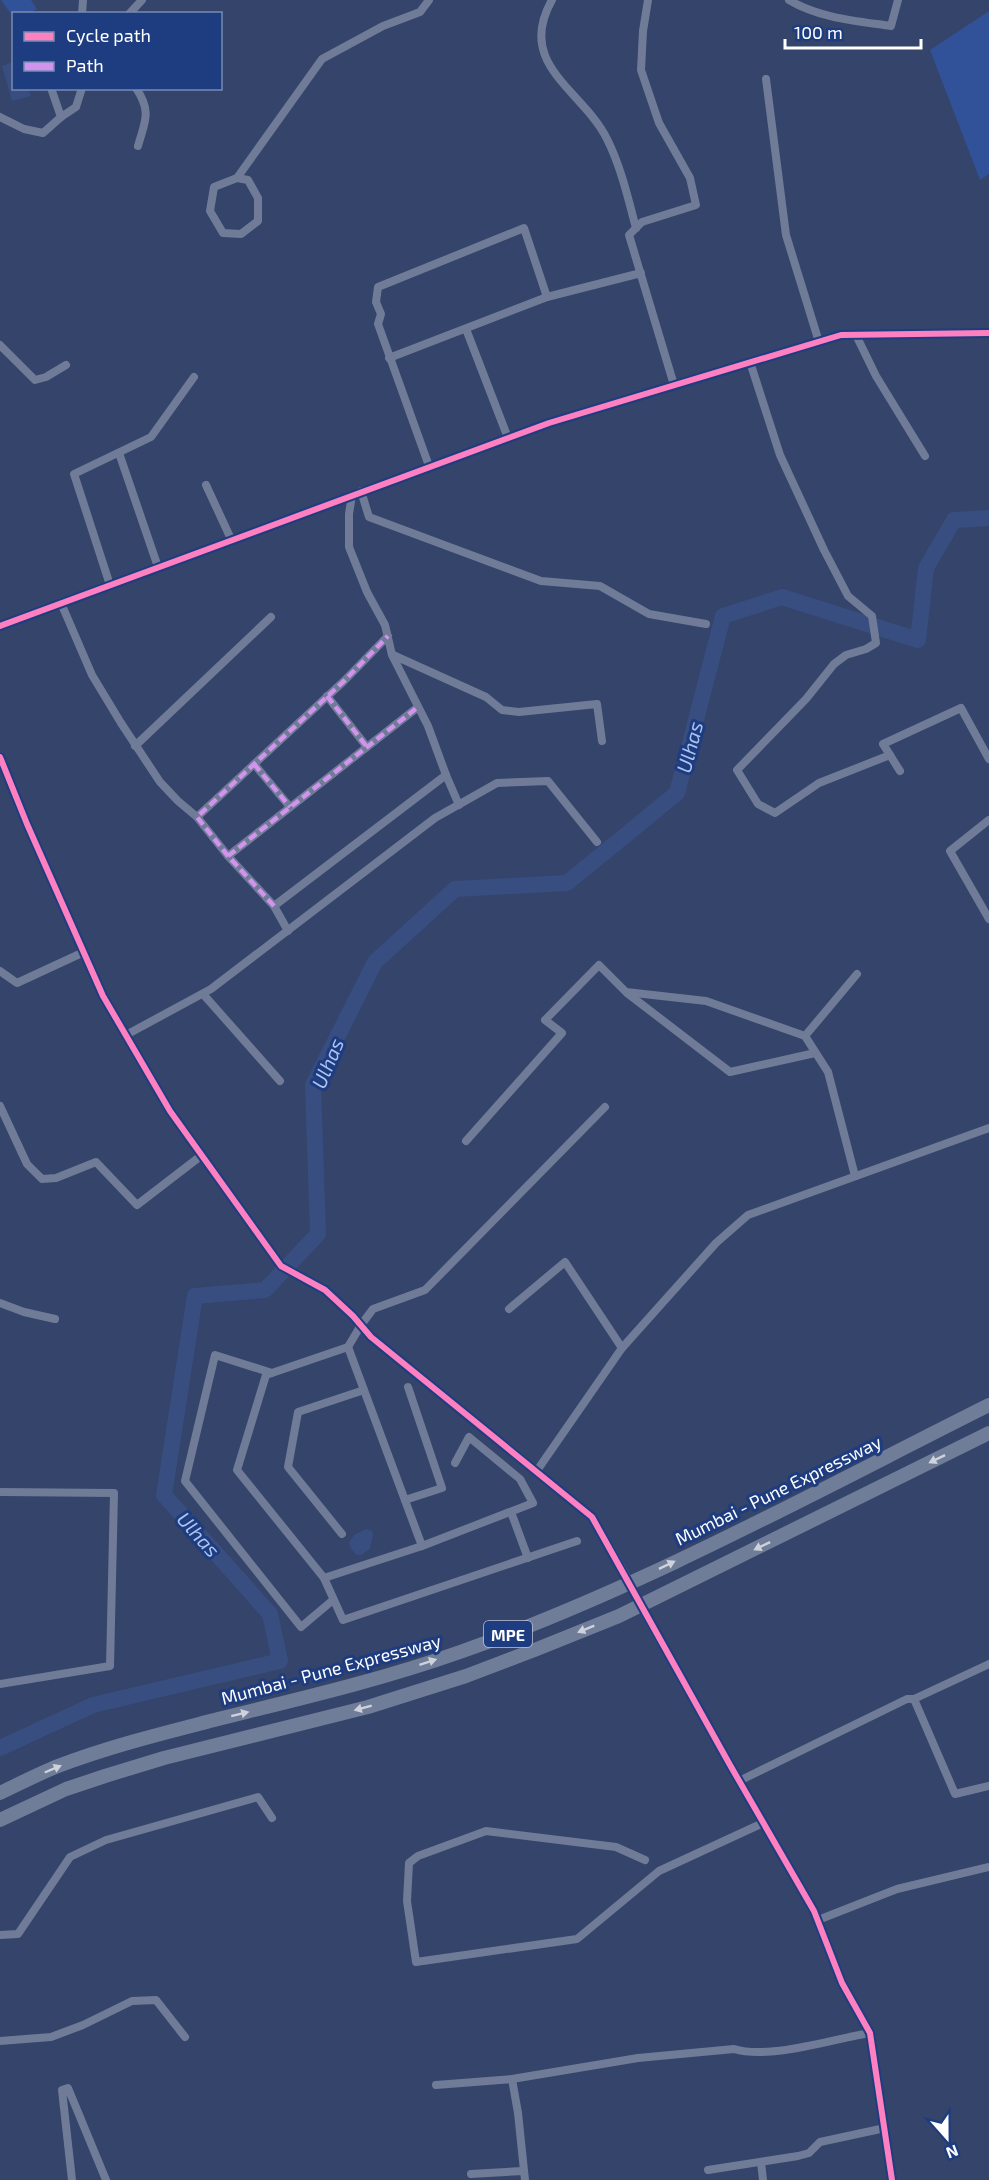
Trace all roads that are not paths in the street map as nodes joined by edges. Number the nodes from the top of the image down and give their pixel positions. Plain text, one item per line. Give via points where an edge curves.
1 (142, 0) edge
2 (429, 0) edge
3 (552, 0) edge
4 (648, 0) edge
5 (789, 0) edge
6 (898, 0) edge
7 (131, 12) edge
8 (766, 79) dead end
9 (52, 90) edge
10 (81, 90) edge
11 (137, 90) edge
12 (0, 117) edge
13 (61, 117) junction
14 (138, 146) dead end
15 (237, 178) junction
16 (636, 228) junction
17 (641, 273) junction
18 (547, 297) junction
19 (466, 328) junction
20 (989, 333) edge
21 (856, 334) junction
22 (819, 342) junction
23 (0, 345) edge
24 (389, 358) junction
25 (750, 362) junction
26 (66, 365) dead end
27 (194, 377) dead end
28 (674, 385) junction
29 (508, 438) junction
30 (119, 453) junction
31 (925, 456) dead end
32 (429, 466) junction
33 (206, 485) dead end
34 (361, 491) junction
35 (352, 495) junction
36 (231, 539) junction
37 (158, 567) junction
38 (110, 585) junction
39 (61, 603) junction
40 (271, 617) dead end
41 (706, 624) dead end
42 (0, 626) edge
43 (388, 636) junction
44 (392, 655) junction
45 (327, 696) junction
46 (418, 707) junction
47 (602, 741) dead end
48 (135, 746) junction
49 (367, 747) junction
50 (890, 755) junction
51 (0, 757) edge
52 (989, 759) edge
53 (254, 764) junction
54 (900, 771) dead end
55 (446, 775) junction
56 (459, 805) junction
57 (290, 807) junction
58 (197, 817) junction
59 (989, 820) edge
60 (597, 842) dead end
61 (228, 856) junction
62 (274, 906) junction
63 (989, 919) edge
64 (288, 931) junction
65 (84, 952) junction
66 (0, 971) edge
67 (857, 974) dead end
68 (626, 992) junction
69 (203, 994) junction
70 (126, 1035) junction
71 (805, 1036) junction
72 (815, 1053) junction
73 (280, 1081) dead end
74 (0, 1106) edge
75 (605, 1107) dead end
76 (989, 1128) edge
77 (466, 1141) dead end
78 (202, 1155) junction
79 (855, 1176) junction
80 (0, 1303) edge
81 (509, 1309) dead end
82 (55, 1319) dead end
83 (361, 1325) junction
84 (348, 1347) junction
85 (622, 1348) junction
86 (272, 1373) junction
87 (408, 1387) dead end
88 (364, 1390) junction
89 (989, 1406) edge
90 (989, 1433) edge
91 (455, 1463) dead end
92 (536, 1472) junction
93 (0, 1492) edge
94 (405, 1500) junction
95 (511, 1512) junction
96 (342, 1534) dead end
97 (577, 1542) dead end
98 (422, 1546) junction
99 (528, 1558) junction
100 (324, 1578) junction
101 (333, 1600) junction
102 (989, 1664) edge
103 (0, 1684) edge
104 (914, 1699) junction
105 (739, 1781) junction
106 (989, 1786) edge
107 (0, 1793) edge
108 (272, 1818) dead end
109 (0, 1820) edge
110 (763, 1823) junction
111 (645, 1860) dead end
112 (989, 1867) edge
113 (818, 1920) junction
114 (0, 1935) edge
115 (870, 2033) junction
116 (184, 2037) dead end
117 (0, 2041) edge
118 (512, 2079) junction
119 (436, 2085) dead end
120 (885, 2128) junction
121 (761, 2162) junction
122 (708, 2170) dead end
123 (523, 2171) junction
124 (471, 2174) dead end
125 (72, 2180) edge
126 (106, 2180) edge
127 (525, 2180) edge
128 (763, 2180) edge
129 (892, 2180) edge

1 - 7 street
2 - 15 street via 420,12 383,26 322,59
3 - 16 street via 541,29 545,57 558,79 606,137
4 - 16 street via 641,70 659,123 690,178 696,205 642,222
5 - 6 street via 844,20 891,26
8 - 22 street via 786,235
9 - 13 street
10 - 13 street via 76,107
11 - 14 street via 147,114
12 - 13 street via 43,133
15 - 15 street via 214,187 210,211 223,233 241,234 258,221 258,198 248,180
16 - 17 street via 629,235
17 - 18 street
17 - 28 street
18 - 19 street
18 - 24 street via 524,228 378,287 378,324
19 - 24 street
19 - 29 street
20 - 21 street
21 - 22 street
21 - 31 street via 876,376
22 - 25 street
23 - 26 street via 35,380
24 - 32 street
25 - 28 street
25 - 50 street via 780,455 848,596 872,616 876,643 834,664 737,770 758,804 776,813 819,783
27 - 30 street via 151,437
28 - 29 street
29 - 32 street
30 - 37 street
30 - 38 street via 74,474
32 - 34 street
33 - 36 street
34 - 35 street
34 - 41 street via 369,517 541,581 600,586 649,614
35 - 36 street
35 - 43 street via 349,548
36 - 37 street
37 - 38 street
38 - 39 street
39 - 42 street
39 - 48 street via 92,675
40 - 48 street
43 - 44 street
43 - 45 street
44 - 46 street
44 - 47 street via 486,697 502,710 519,712 597,704
45 - 49 street
45 - 53 street
46 - 49 street
46 - 55 street
48 - 58 street via 160,782
49 - 57 street
50 - 52 street via 883,744 961,708
50 - 54 street
51 - 65 street
53 - 57 street
53 - 58 street
55 - 56 street
55 - 62 street
56 - 60 street via 497,783 548,781
56 - 64 street via 435,818
57 - 61 street
58 - 61 street
59 - 63 street via 950,851
61 - 62 street
62 - 64 street
64 - 69 street
65 - 66 street via 17,983
65 - 70 street
67 - 71 street
68 - 71 street via 706,1001
68 - 72 street via 730,1072
68 - 77 street via 599,965 544,1020 562,1033
69 - 70 street
69 - 73 street
70 - 78 street via 170,1111
71 - 72 street
72 - 79 street via 828,1072
74 - 78 street via 27,1164 42,1179 56,1178 96,1162 137,1205
75 - 83 street via 425,1290 373,1309
76 - 79 street
78 - 83 street via 281,1266 325,1290
79 - 85 street via 748,1215 716,1243
80 - 82 street
81 - 85 street via 565,1262
83 - 84 street
83 - 92 street
84 - 86 street
84 - 88 street
85 - 92 street
86 - 100 street via 267,1375 237,1470
86 - 101 street via 215,1355 185,1481 301,1627
87 - 94 street via 442,1488
88 - 94 street
88 - 96 street via 298,1412 288,1467
107 -> 89 highway, Mumbai - Pune Expressway / MPE via 98,1752 362,1683 528,1626 609,1594
90 -> 109 highway, MPE via 629,1611 537,1649 368,1707 105,1776 66,1789
91 - 95 street via 469,1437 520,1479 533,1503
92 - 105 street, bridge via 592,1517
93 - 103 street via 114,1493 110,1666
94 - 98 street
95 - 98 street
95 - 99 street
97 - 99 street
98 - 100 street
99 - 101 street via 343,1620
100 - 101 street
102 - 104 street
104 - 105 street
104 - 106 street via 955,1794
105 - 110 street
108 - 114 street via 258,1797 106,1840 70,1857 18,1934
110 - 111 street via 658,1871 577,1939 416,1962 407,1901 409,1863 418,1856 486,1831 616,1847
110 - 113 street
112 - 113 street via 897,1889
113 - 115 street via 842,1983
115 - 118 street via 773,2052 745,2053 734,2049 638,2058
115 - 120 street
116 - 117 street via 156,2000 132,2001 51,2037
118 - 119 street
118 - 123 street
120 - 121 street via 820,2142 798,2156
120 - 129 street
121 - 122 street
121 - 128 street
123 - 124 street
123 - 127 street
125 - 126 street via 62,2090 68,2088

